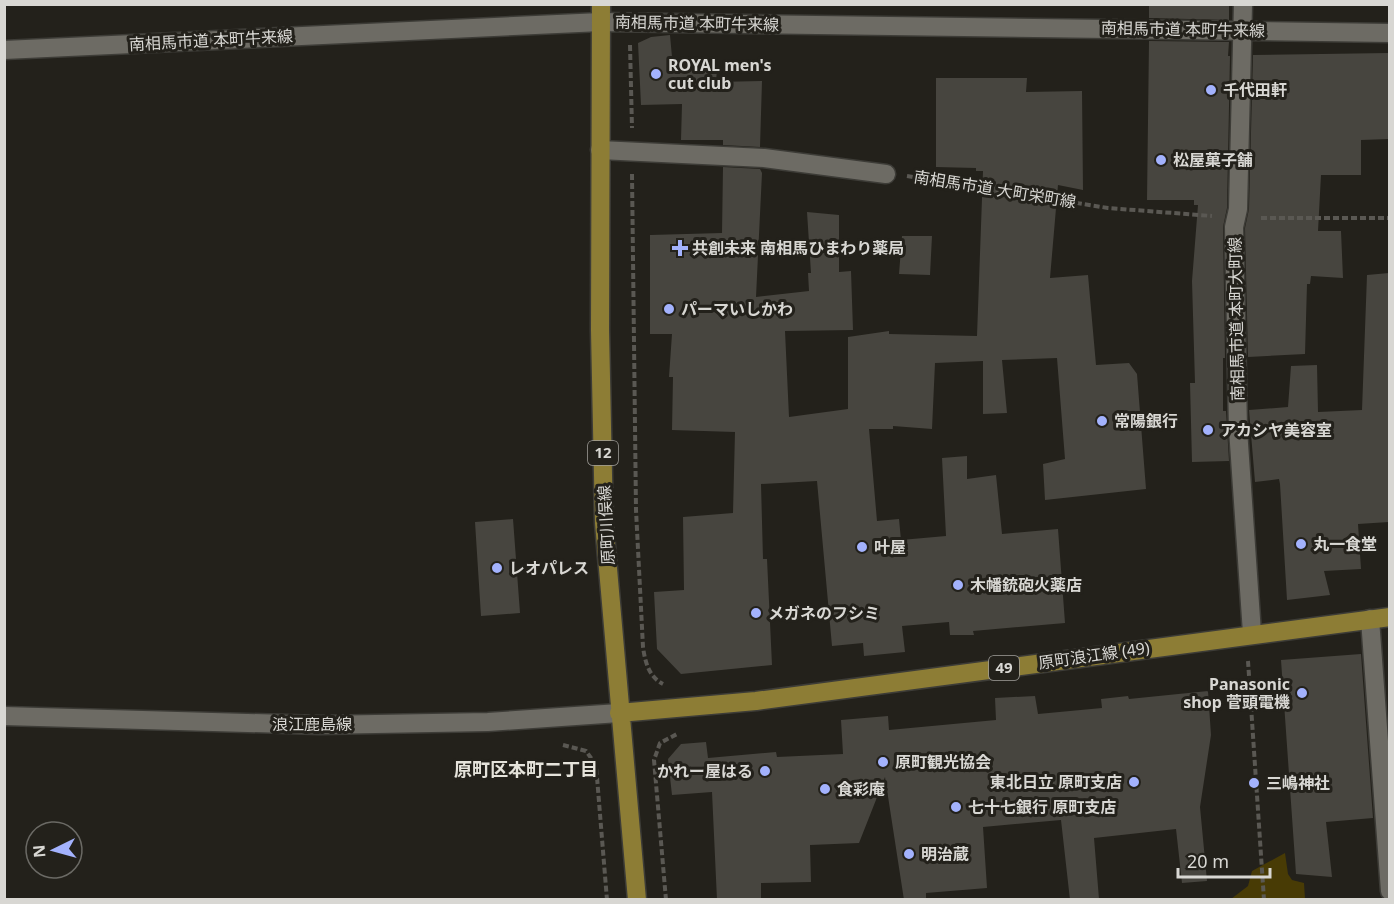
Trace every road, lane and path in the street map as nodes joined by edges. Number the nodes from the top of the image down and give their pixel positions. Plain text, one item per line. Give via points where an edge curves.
1 (1243, 4) edge
2 (601, 13) edge
3 (1242, 30) junction
4 (1389, 33) edge
5 (630, 37) dead end
6 (4, 50) edge
7 (600, 150) junction
8 (632, 152) junction
9 (886, 174) joint
10 (1237, 217) junction
11 (1389, 218) edge
12 (1389, 617) edge
13 (1370, 619) junction
14 (1252, 633) junction
15 (1248, 659) dead end
16 (672, 688) dead end
17 (619, 713) junction
18 (4, 716) edge
19 (677, 734) dead end
20 (562, 744) dead end
21 (1389, 891) edge
22 (607, 900) edge
23 (637, 900) edge
24 (666, 900) edge
25 (1264, 900) edge

1 - 3 street, 南相馬市道 本町大町線
2 - 3 street, 南相馬市道 本町牛来線
2 - 6 street, 南相馬市道 本町牛来線
2 - 7 main road, 原町川俣線 / 12
3 - 4 street, 南相馬市道 本町牛来線
3 - 10 street, 南相馬市道 本町大町線
5 - 8 path
7 - 8 street
7 - 17 main road, 原町川俣線 / 12 via 604,523
8 - 9 street via 764,158
8 - 16 path via 636,510 643,647 647,667 658,681
9 - 10 path, 南相馬市道 大町栄町線 via 1108,208
10 - 11 path, 南相馬市道 大町栄町線
10 - 14 street, 南相馬市道 本町大町線 via 1234,227 1238,429
12 - 13 main road, 原町浪江線 (49) / 49
13 - 14 main road, 原町浪江線 (49) / 49
13 - 21 street
14 - 17 main road, 原町浪江線 (49) / 49 via 756,701
15 - 25 path
17 - 18 street, 浪江鹿島線 via 488,722 320,725
17 - 23 main road, 原町川俣線 / 12
19 - 24 path via 660,743 654,760
20 - 22 path via 586,751 596,765

